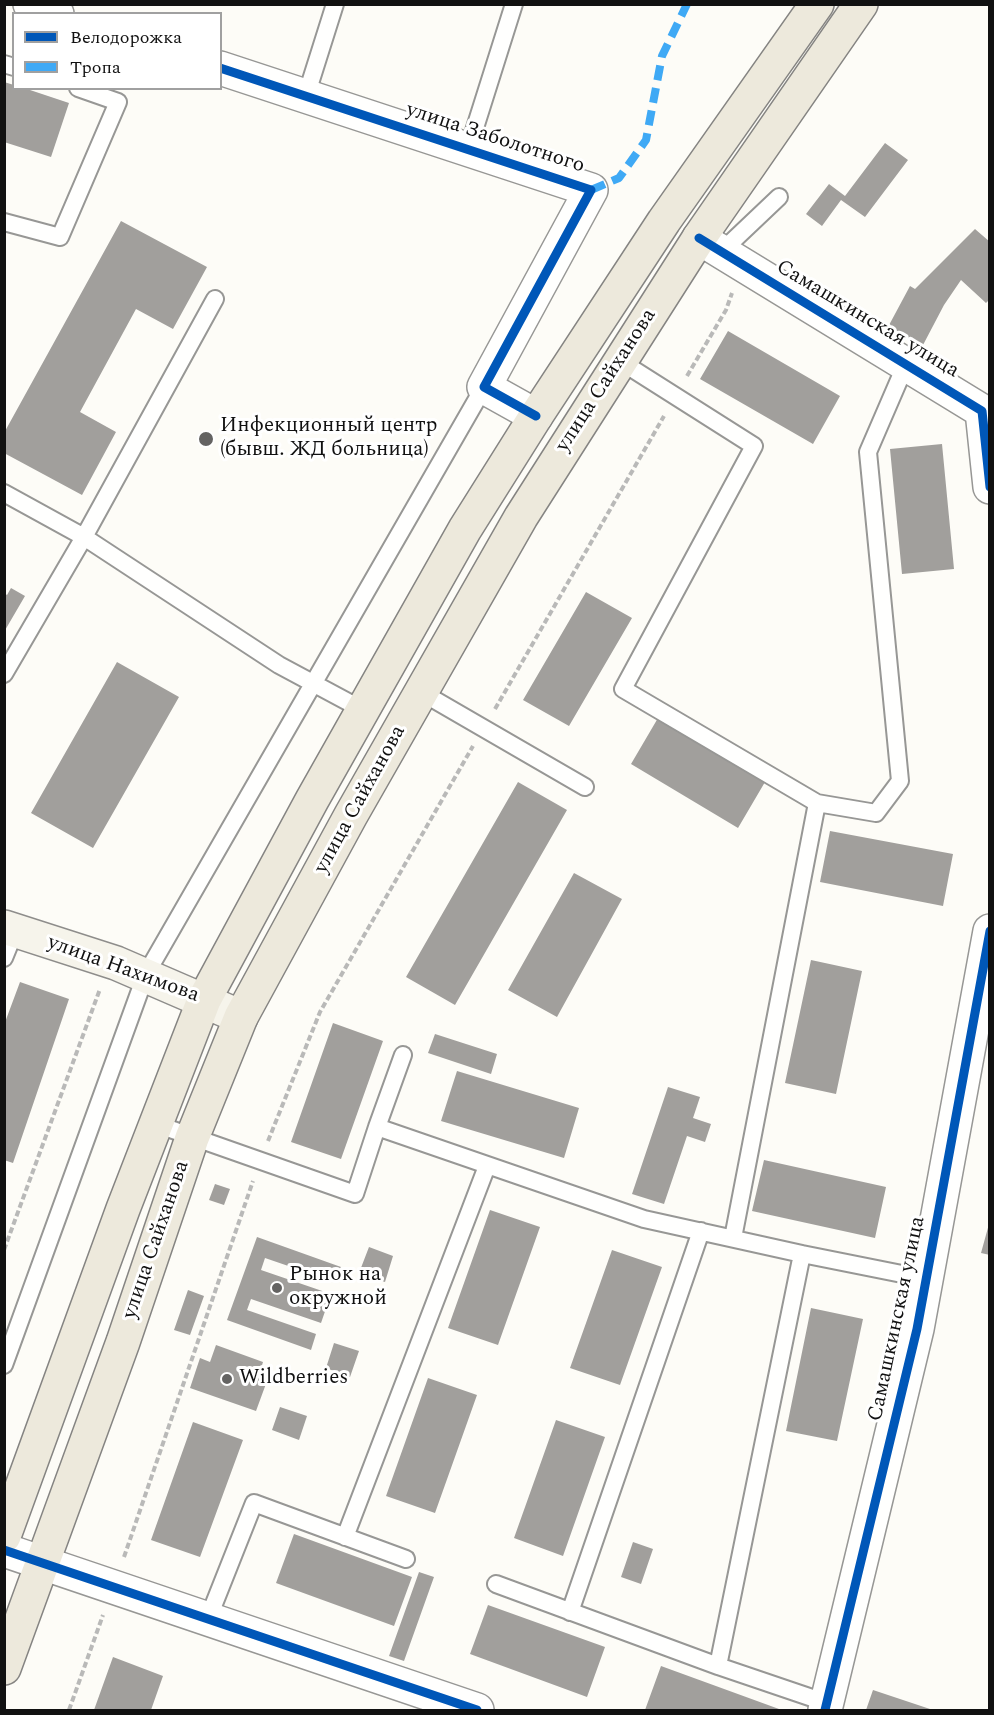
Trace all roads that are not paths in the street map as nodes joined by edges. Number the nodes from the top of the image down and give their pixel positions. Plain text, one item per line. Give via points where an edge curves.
1 (30, 4) edge
2 (335, 4) edge
3 (514, 4) edge
4 (817, 4) edge
5 (861, 4) edge
6 (52, 12) edge
7 (222, 69) edge
8 (84, 90) edge
9 (306, 96) junction
10 (468, 150) junction
11 (779, 197) dead end
12 (4, 222) edge
13 (721, 251) junction
14 (214, 299) dead end
15 (620, 361) junction
16 (906, 364) junction
17 (484, 387) junction
18 (536, 417) junction
19 (990, 487) edge
20 (4, 493) edge
21 (84, 537) junction
22 (4, 674) edge
23 (313, 684) junction
24 (421, 692) junction
25 (363, 710) junction
26 (585, 787) dead end
27 (817, 803) junction
28 (990, 931) edge
29 (8, 939) edge
30 (146, 974) junction
31 (204, 999) junction
32 (241, 1017) junction
33 (403, 1056) dead end
34 (156, 1125) junction
35 (377, 1127) junction
36 (192, 1138) junction
37 (487, 1166) junction
38 (701, 1231) junction
39 (733, 1238) junction
40 (802, 1254) junction
41 (927, 1279) junction
42 (4, 1365) edge
43 (4, 1536) edge
44 (345, 1537) junction
45 (4, 1550) edge
46 (406, 1559) dead end
47 (44, 1562) junction
48 (496, 1584) dead end
49 (570, 1612) junction
50 (208, 1619) junction
51 (718, 1666) junction
52 (4, 1668) edge
53 (826, 1706) edge
54 (461, 1708) edge

1 - 6 street
2 - 9 lane
3 - 10 lane
4 - 18 main road via 664,221
5 - 13 main road, улица Сайханова
7 - 9 street, улица Заболотного
8 - 12 lane via 118,102 60,237
9 - 10 street, улица Заболотного
10 - 17 street, улица Заболотного via 591,190
11 - 13 lane
13 - 15 main road, улица Сайханова
13 - 16 street, Самашкинская улица
14 - 21 lane
15 - 24 main road, улица Сайханова via 521,517
15 - 27 lane via 754,446 623,688
16 - 19 street, Самашкинская улица via 982,411
16 - 27 lane via 868,452 900,781 876,813
17 - 18 street
17 - 23 lane
18 - 25 main road via 465,529
20 - 21 lane
21 - 22 lane
21 - 23 lane
23 - 25 lane
23 - 30 lane
24 - 26 lane
24 - 32 main road, улица Сайханова
25 - 31 main road
27 - 39 lane
28 - 41 street, Самашкинская улица
29 - 30 street, улица Нахимова via 116,963
30 - 31 street, улица Нахимова
30 - 42 lane
31 - 32 street, улица Нахимова
31 - 34 main road
32 - 36 main road, улица Сайханова
33 - 35 lane
34 - 36 lane
34 - 43 main road
35 - 36 lane via 355,1194
35 - 37 lane
36 - 47 main road, улица Сайханова
37 - 38 lane via 644,1219
37 - 44 lane
38 - 39 lane
38 - 49 lane
39 - 40 lane
40 - 41 lane
40 - 51 lane
41 - 53 street, Самашкинская улица
44 - 46 lane
44 - 50 lane via 254,1503
45 - 47 street
47 - 50 street
47 - 52 main road, улица Сайханова
48 - 49 lane
49 - 51 lane
50 - 54 street
51 - 53 lane

